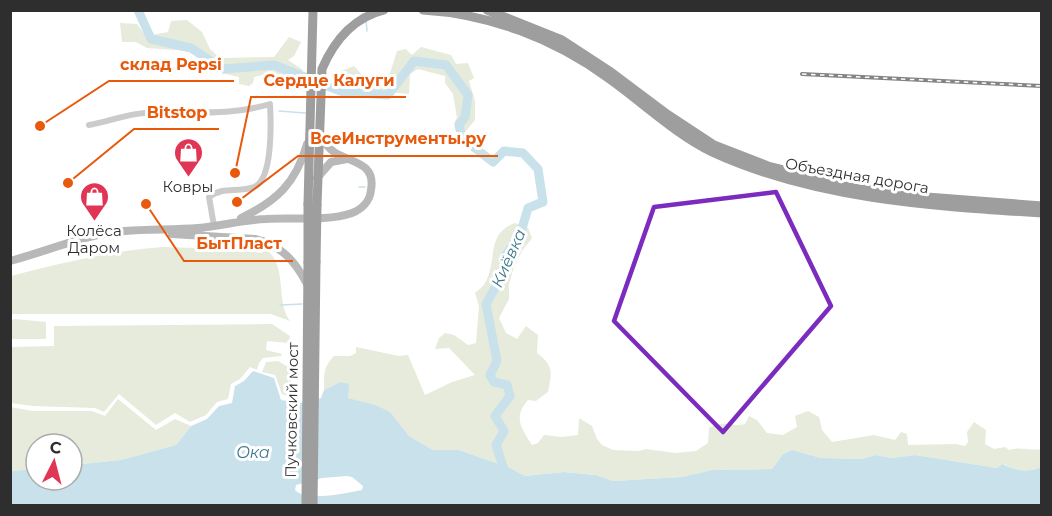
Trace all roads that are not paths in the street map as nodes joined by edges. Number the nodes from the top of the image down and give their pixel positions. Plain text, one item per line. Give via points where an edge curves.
1 (314, 10) edge
2 (384, 10) edge
3 (423, 10) edge
4 (487, 10) edge
5 (562, 43) junction
6 (89, 124) dead end
7 (314, 132) junction
8 (352, 159) junction
9 (317, 179) junction
10 (312, 204) junction
11 (1041, 206) edge
12 (1041, 213) edge
13 (229, 224) junction
14 (213, 226) junction
15 (145, 230) junction
16 (10, 261) edge
17 (312, 262) junction
18 (307, 284) junction
19 (312, 314) junction
20 (306, 506) edge
21 (313, 506) edge

1 - 7 highway
2 - 7 highway via 362,19 343,33 331,49 322,69
3 - 5 highway via 496,22
4 - 5 highway
5 - 11 highway, Объездная дорога via 611,72 714,145 768,166 901,195
5 - 12 highway, Объездная дорога via 662,120 711,151 766,173 900,201
6 - 14 street via 142,113 219,114 270,104 270,154 263,181 254,187 216,191 209,197
7 - 8 main road via 336,153
7 - 9 highway
7 - 10 highway
7 - 13 main road via 298,170 282,192 258,211
8 - 9 main road via 331,162
8 - 13 main road via 368,171 372,182 369,199 356,212
9 - 10 highway
10 - 17 highway, bridge
13 - 14 main road
14 - 15 main road
15 - 16 main road via 103,234
15 - 18 main road via 255,239 277,246 292,259
17 - 18 highway
17 - 19 highway
18 - 19 highway
19 - 20 highway, Пучковский мост
19 - 21 highway, Пучковский мост

